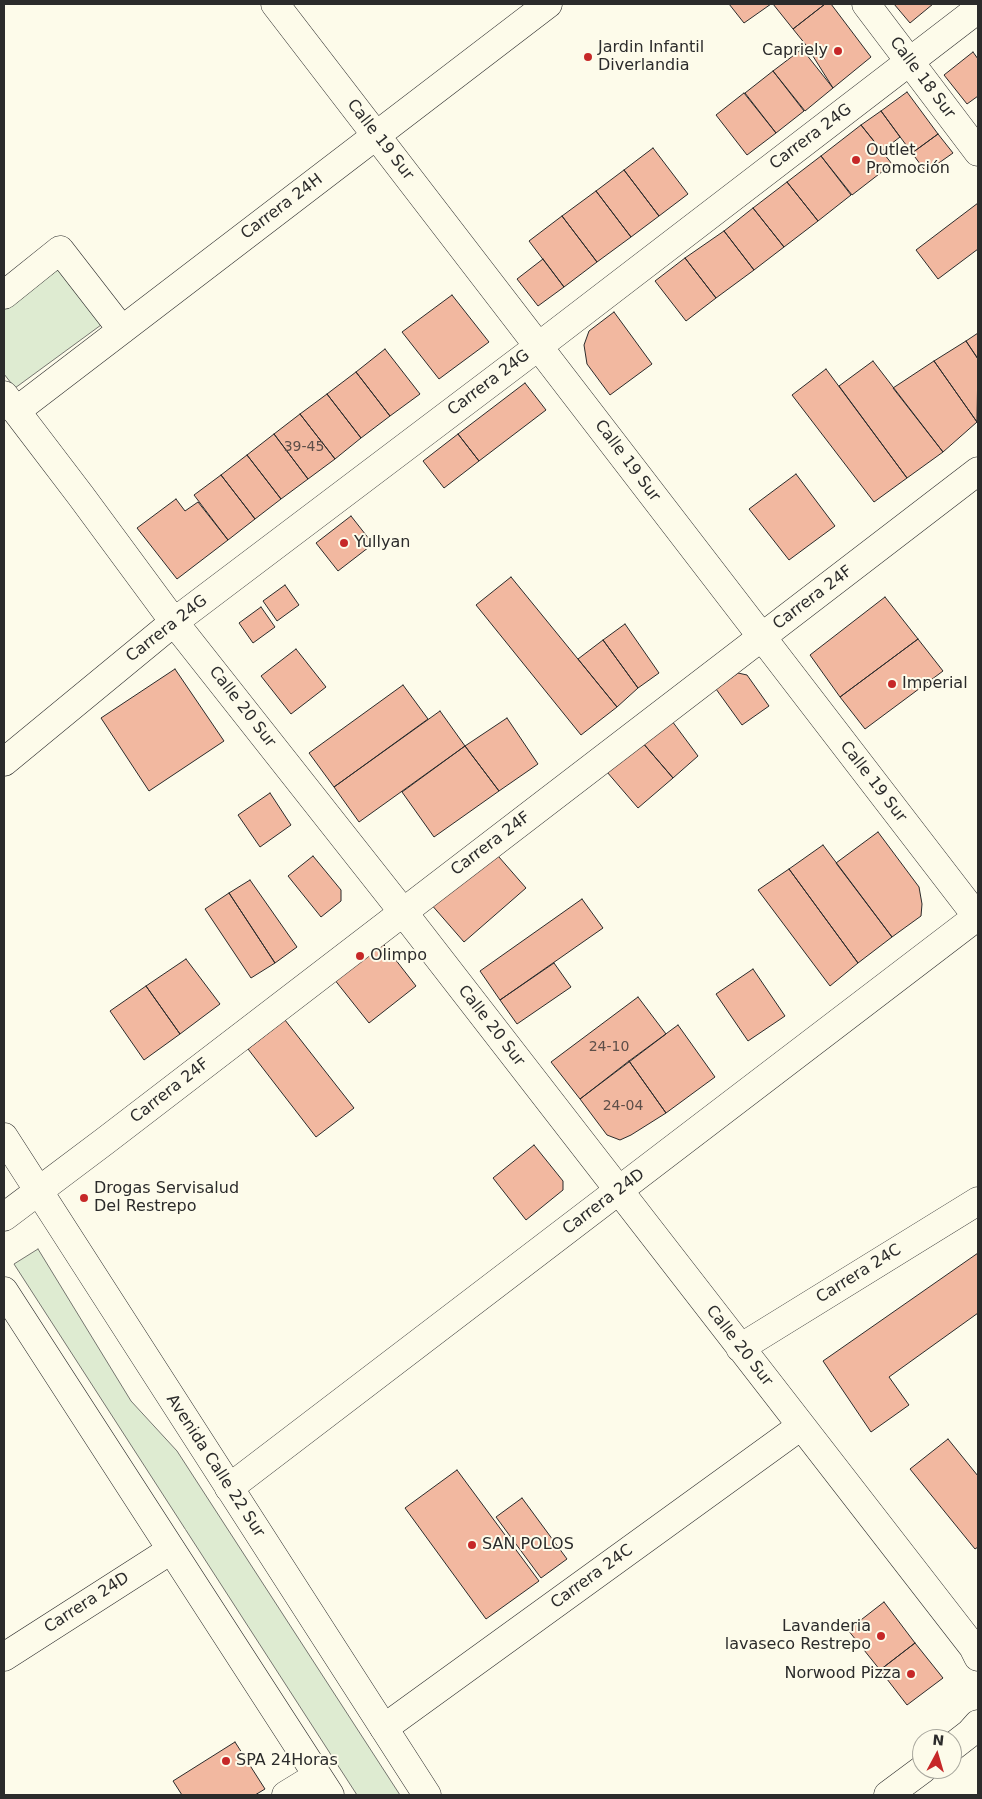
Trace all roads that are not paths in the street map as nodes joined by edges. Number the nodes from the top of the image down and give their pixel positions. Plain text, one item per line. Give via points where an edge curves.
1 (275, 4) edge
2 (548, 4) edge
3 (866, 4) edge
4 (978, 9) edge
5 (909, 62) junction
6 (376, 135) junction
7 (978, 152) edge
8 (4, 295) edge
9 (122, 330) junction
10 (539, 346) junction
11 (10, 403) edge
12 (978, 471) edge
13 (174, 622) junction
14 (762, 637) junction
15 (4, 762) edge
16 (403, 912) junction
17 (978, 917) edge
18 (4, 1137) edge
19 (619, 1190) junction
20 (38, 1191) junction
21 (978, 1201) edge
22 (4, 1216) edge
23 (4, 1291) edge
24 (740, 1348) junction
25 (801, 1426) junction
26 (229, 1488) junction
27 (171, 1550) junction
28 (4, 1657) edge
29 (978, 1657) edge
30 (384, 1728) junction
31 (912, 1777) edge
32 (323, 1785) edge
33 (286, 1795) edge
34 (427, 1795) edge
35 (888, 1795) edge

1 - 6 street, Calle 19 Sur
2 - 6 street, Carrera 24H
3 - 5 street, Calle 18 Sur
4 - 5 street, Carrera 24G
5 - 7 street, Calle 18 Sur
5 - 10 street, Carrera 24G
6 - 9 street, Carrera 24H
6 - 10 street, Calle 19 Sur
8 - 9 street via 60,250
9 - 11 street, Carrera 24H
10 - 13 street, Carrera 24G
10 - 14 street, Calle 19 Sur
11 - 13 street, Calle 20 Sur
12 - 14 street, Carrera 24F
13 - 15 street, Carrera 24G
13 - 16 street, Calle 20 Sur
14 - 16 street, Carrera 24F
14 - 17 street, Calle 19 Sur
16 - 19 street, Calle 20 Sur
16 - 20 street, Carrera 24F
17 - 19 street, Carrera 24D
18 - 20 street, Avenida Calle 22 Sur
19 - 24 street, Calle 20 Sur
19 - 26 street, Carrera 24D
20 - 22 street, Carrera 24F
20 - 26 street, Avenida Calle 22 Sur
21 - 24 street, Carrera 24C
23 - 27 street
24 - 25 street, Calle 20 Sur
25 - 29 street, Calle 20 Sur
25 - 30 street, Carrera 24C
26 - 30 street, Avenida Calle 22 Sur
27 - 28 street, Carrera 24D
27 - 32 street
30 - 34 street, Avenida Calle 22 Sur
31 - 35 street
32 - 33 street

